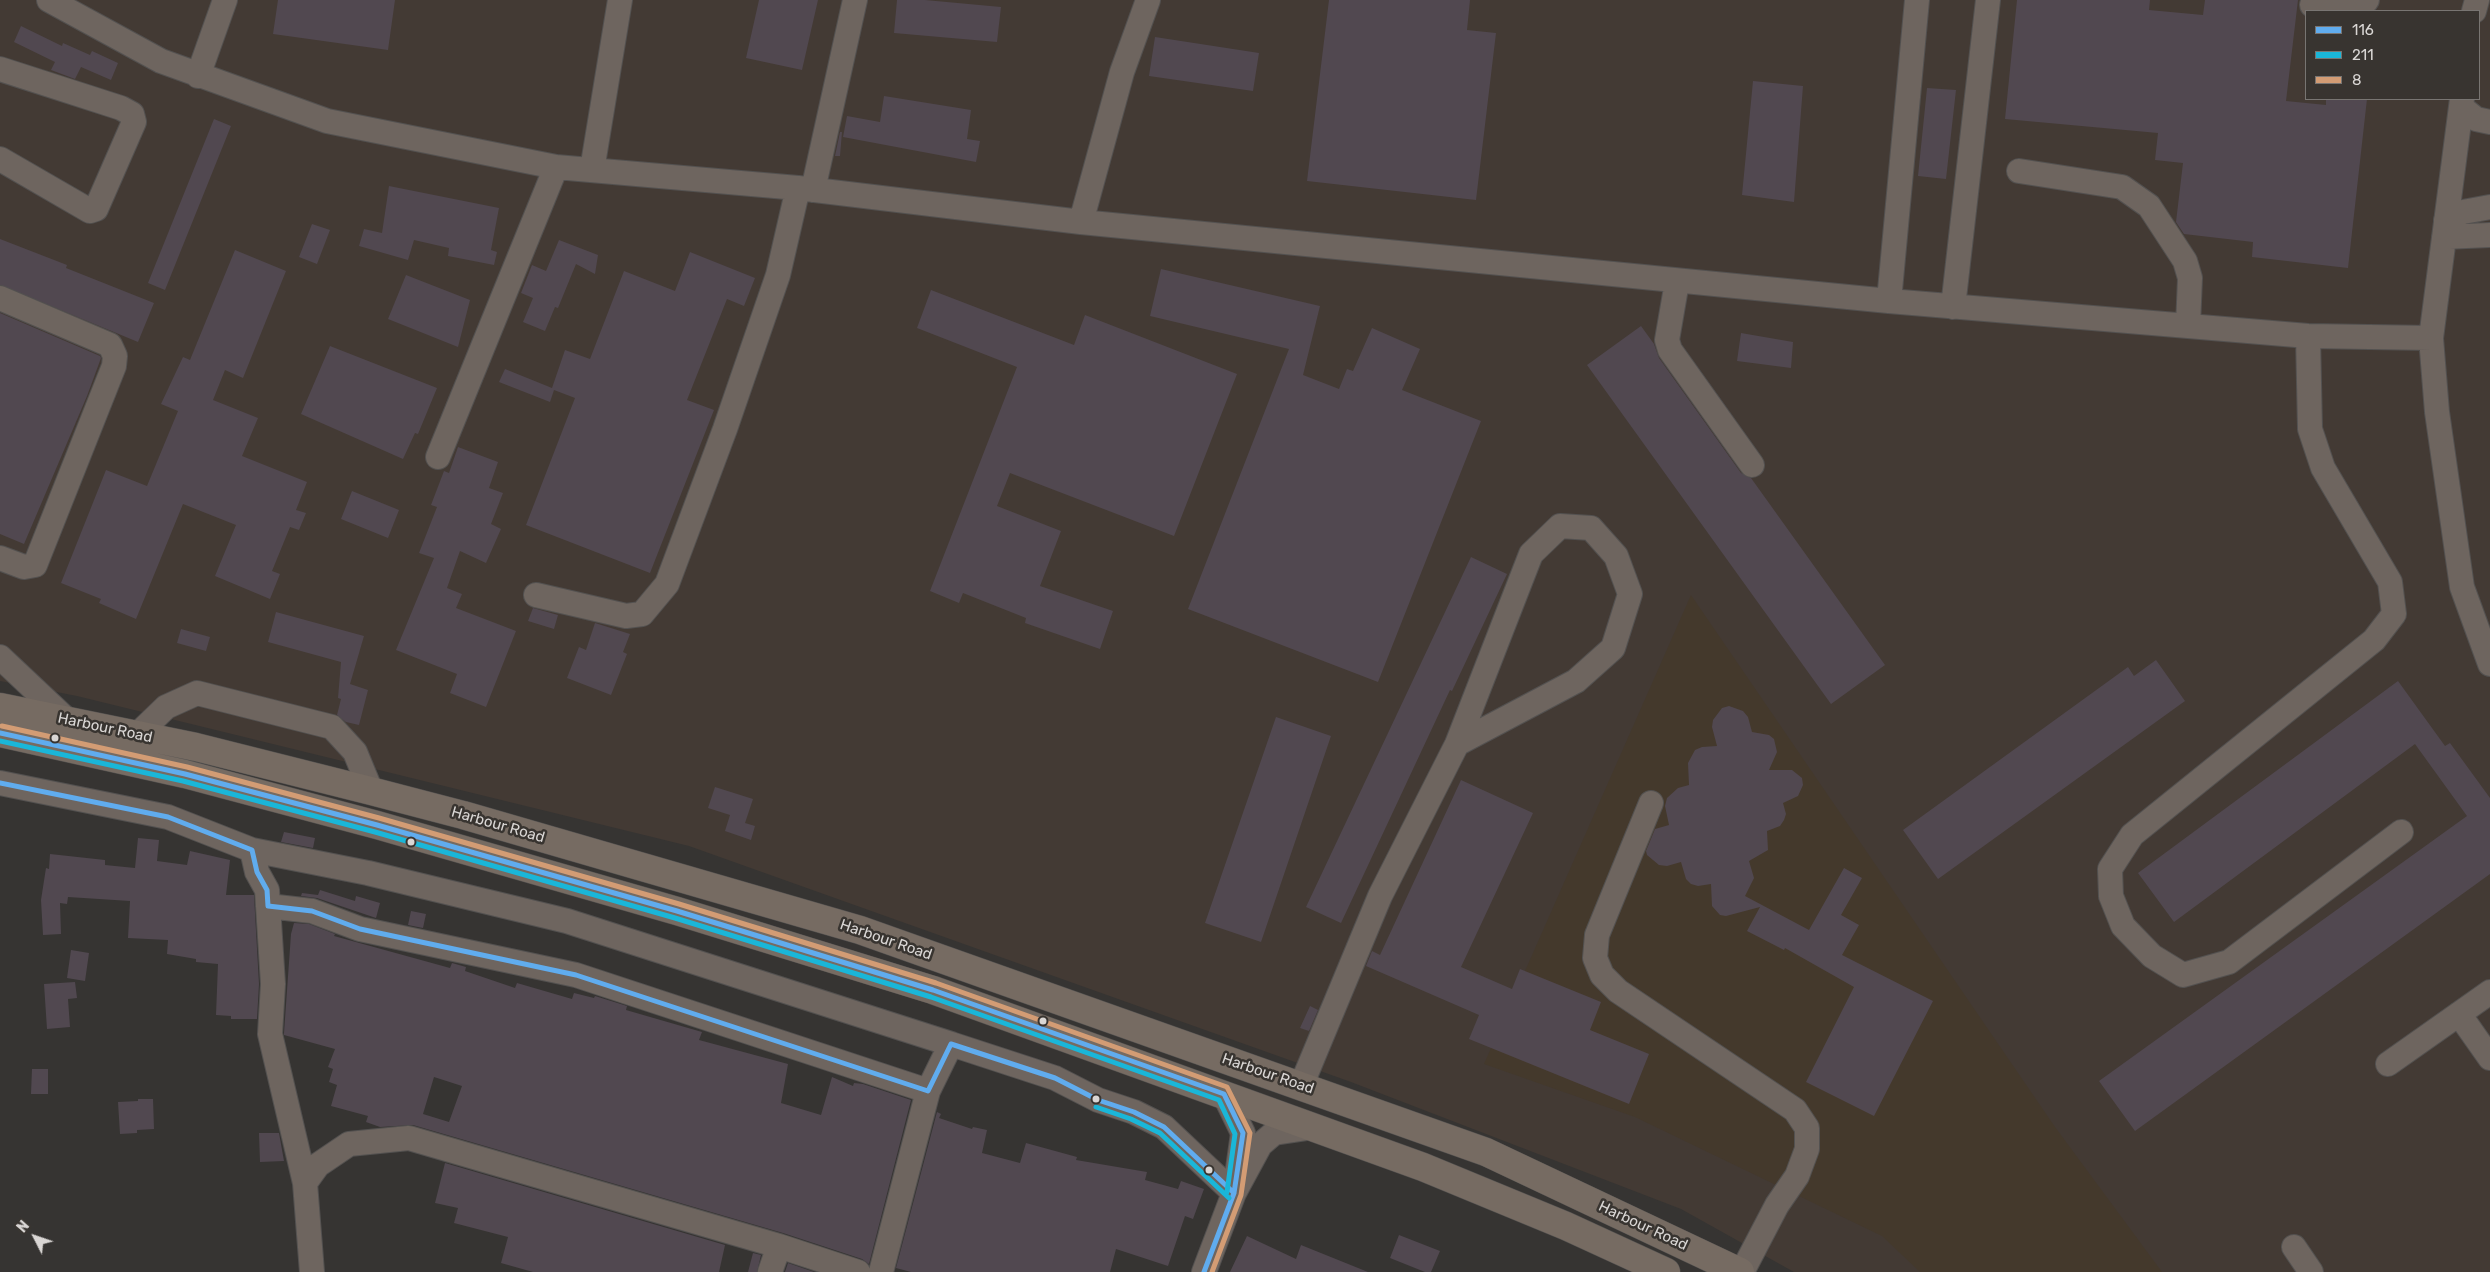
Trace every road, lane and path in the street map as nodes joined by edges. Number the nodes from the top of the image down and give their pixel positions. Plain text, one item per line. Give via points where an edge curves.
1 (49, 0) edge
2 (225, 0) edge
3 (620, 0) edge
4 (855, 0) edge
5 (1148, 0) edge
6 (1917, 0) edge
7 (1988, 0) edge
8 (2367, 0) edge
9 (2312, 5) dead end
10 (0, 69) edge
11 (198, 76) junction
12 (2462, 103) edge
13 (2490, 122) edge
14 (0, 159) edge
15 (556, 167) junction
16 (592, 170) junction
17 (2018, 171) dead end
18 (806, 189) junction
19 (2490, 207) edge
20 (1081, 222) junction
21 (2445, 229) junction
22 (2490, 235) edge
23 (1677, 282) junction
24 (0, 298) edge
25 (1889, 301) junction
26 (1953, 307) junction
27 (2188, 326) junction
28 (2308, 336) junction
29 (2431, 338) junction
30 (438, 457) dead end
31 (1752, 465) dead end
32 (0, 558) edge
33 (536, 595) dead end
34 (0, 657) edge
35 (2490, 664) edge
36 (0, 707) edge
37 (68, 721) junction
38 (0, 733) edge
39 (137, 735) junction
40 (1457, 744) junction
41 (0, 783) edge
42 (371, 791) junction
43 (1651, 803) dead end
44 (2401, 832) dead end
45 (252, 850) junction
46 (268, 906) junction
47 (2490, 992) edge
48 (2459, 1014) junction
49 (951, 1044) junction
50 (2490, 1058) edge
51 (2388, 1064) dead end
52 (1300, 1086) junction
53 (928, 1091) junction
54 (1224, 1094) junction
55 (1314, 1127) junction
56 (305, 1183) junction
57 (1234, 1193) junction
58 (779, 1246) junction
59 (2294, 1247) dead end
60 (312, 1272) edge
61 (770, 1272) edge
62 (858, 1272) edge
63 (880, 1272) edge
64 (1204, 1272) edge
65 (1666, 1272) edge
66 (1741, 1272) edge
67 (2312, 1272) edge

1 - 11 street via 161,61
2 - 11 street
3 - 16 street
4 - 18 street
5 - 20 street via 1122,72
6 - 25 street
7 - 26 street
8 - 9 street via 2359,9
10 - 14 street via 120,108 132,114 134,122 96,210 83,207
11 - 15 street via 327,121
12 - 13 street via 2476,118
12 - 21 street
15 - 16 street
15 - 30 street
16 - 18 street
17 - 27 street via 2122,187 2149,206 2186,261 2190,278
18 - 20 street
18 - 33 street via 725,429 667,584 642,614 626,616
19 - 21 street via 2463,212
20 - 23 street via 1617,273
21 - 22 street
21 - 29 street
23 - 25 street
23 - 31 street via 1667,340 1670,350
24 - 32 street via 110,345 115,356 114,366 35,565 24,567
25 - 26 street
26 - 27 street
27 - 28 street
28 - 29 street
28 - 44 street via 2310,429 2323,468 2390,582 2394,614 2374,640 2132,835 2110,869 2111,896 2123,926 2152,956 2183,976 2229,962
29 - 35 street via 2437,412 2462,586
34 - 37 street
36 - 37 highway, Harbour Road
37 - 39 highway, Harbour Road
38 - 54 highway, Harbour Road via 185,774 677,911 933,990
39 - 42 highway, Harbour Road
39 - 42 street via 166,707 197,693 332,727 355,752
40 - 40 street via 1531,554 1560,526 1591,528 1616,556 1630,594 1614,648 1576,681
40 - 52 street via 1380,896
41 - 45 street via 168,817
42 - 52 highway, Harbour Road via 860,930
43 - 66 street via 1597,935 1594,958 1602,974 1618,991 1795,1110 1807,1128 1807,1149 1797,1176 1777,1205
45 - 46 street
45 - 49 street via 368,873 567,921
46 - 53 street via 312,911 360,929 576,975
46 - 56 street via 273,984 270,1034
47 - 48 street
48 - 50 street
48 - 51 street
49 - 53 street
49 - 57 street via 1055,1078 1164,1127
52 - 66 highway, Harbour Road via 1486,1152
53 - 63 street
54 - 55 highway, Harbour Road
54 - 57 street via 1243,1133
55 - 57 street via 1274,1133 1260,1145
55 - 65 highway, Harbour Road via 1423,1167 1566,1226
56 - 58 street via 318,1165 349,1144 409,1138
56 - 60 street
57 - 64 street
58 - 61 street
58 - 62 street
59 - 67 street

